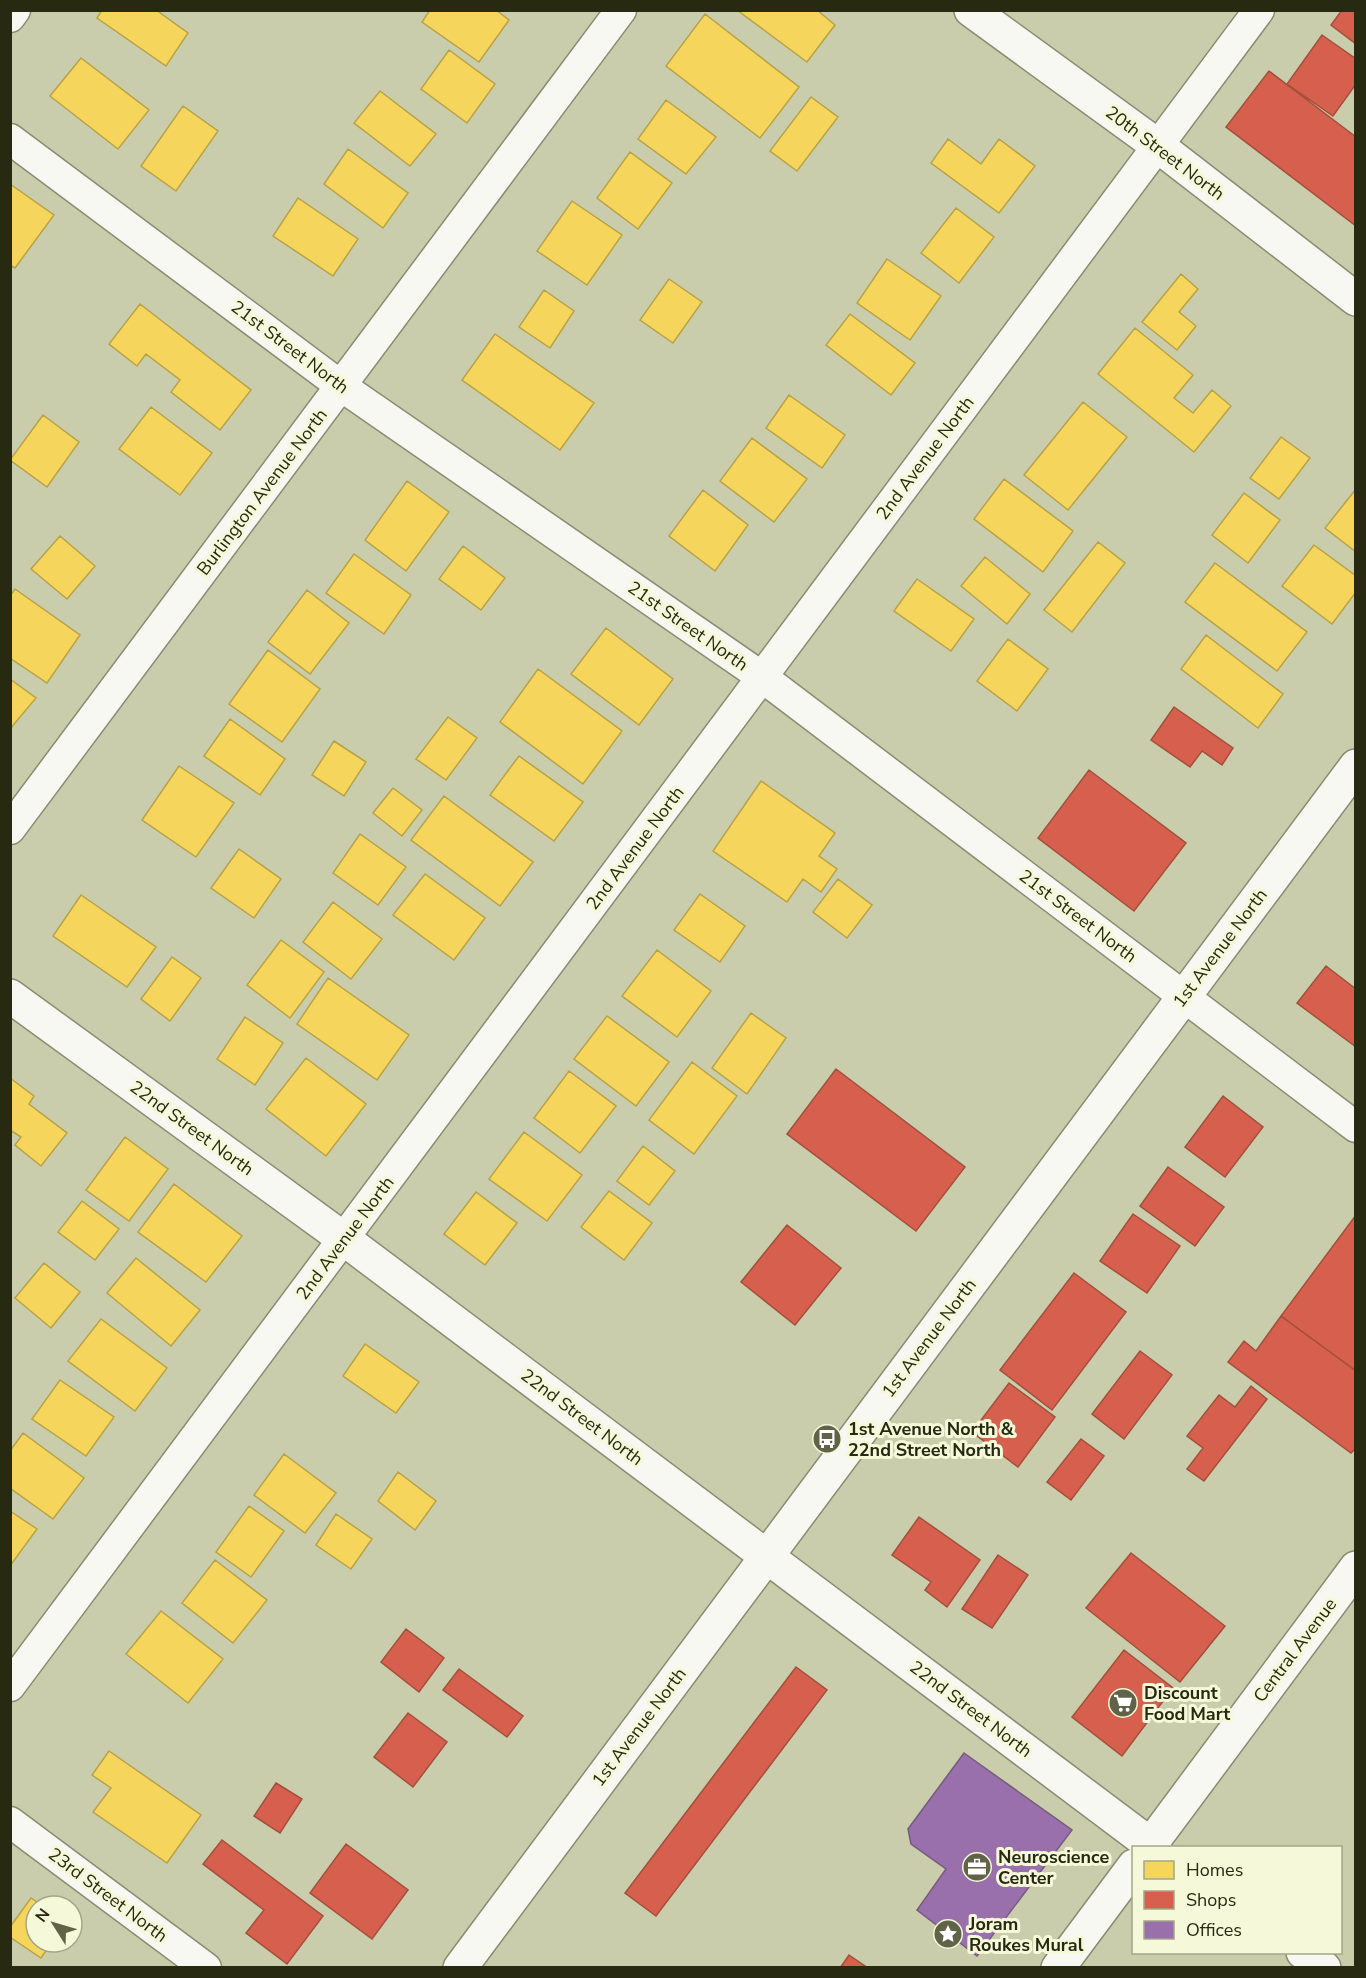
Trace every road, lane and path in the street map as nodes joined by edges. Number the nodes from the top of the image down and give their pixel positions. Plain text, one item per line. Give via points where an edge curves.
1 (15, 10) edge
2 (621, 10) edge
3 (970, 10) edge
4 (1259, 10) edge
5 (10, 17) edge
6 (10, 138) edge
7 (1158, 146) junction
8 (1356, 299) edge
9 (341, 386) junction
10 (762, 677) junction
11 (1356, 766) edge
12 (10, 830) edge
13 (10, 996) edge
14 (1184, 996) junction
15 (1356, 1127) edge
16 (344, 1239) junction
17 (767, 1555) junction
18 (1356, 1568) edge
19 (10, 1686) edge
20 (10, 1822) edge
21 (1141, 1846) edge
22 (1151, 1846) edge
23 (1132, 1871) edge
24 (1304, 1954) edge
25 (206, 1968) edge
26 (460, 1968) edge
27 (1058, 1968) edge
28 (1324, 1968) edge

1 - 5 street
2 - 9 street, Burlington Avenue North
3 - 7 street, 20th Street North
4 - 7 street, 2nd Avenue North
6 - 9 street, 21st Street North
7 - 8 street, 20th Street North
7 - 10 street, 2nd Avenue North
9 - 10 street, 21st Street North
9 - 12 street, Burlington Avenue North
10 - 14 street, 21st Street North
10 - 16 street, 2nd Avenue North
11 - 14 street, 1st Avenue North
13 - 16 street, 22nd Street North
14 - 15 street, 21st Street North
14 - 17 street, 1st Avenue North
16 - 17 street, 22nd Street North
16 - 19 street, 2nd Avenue North
17 - 21 street, 22nd Street North
17 - 26 street, 1st Avenue North
18 - 22 street, Central Avenue
20 - 25 street, 23rd Street North
23 - 27 street, Central Avenue
24 - 28 street

